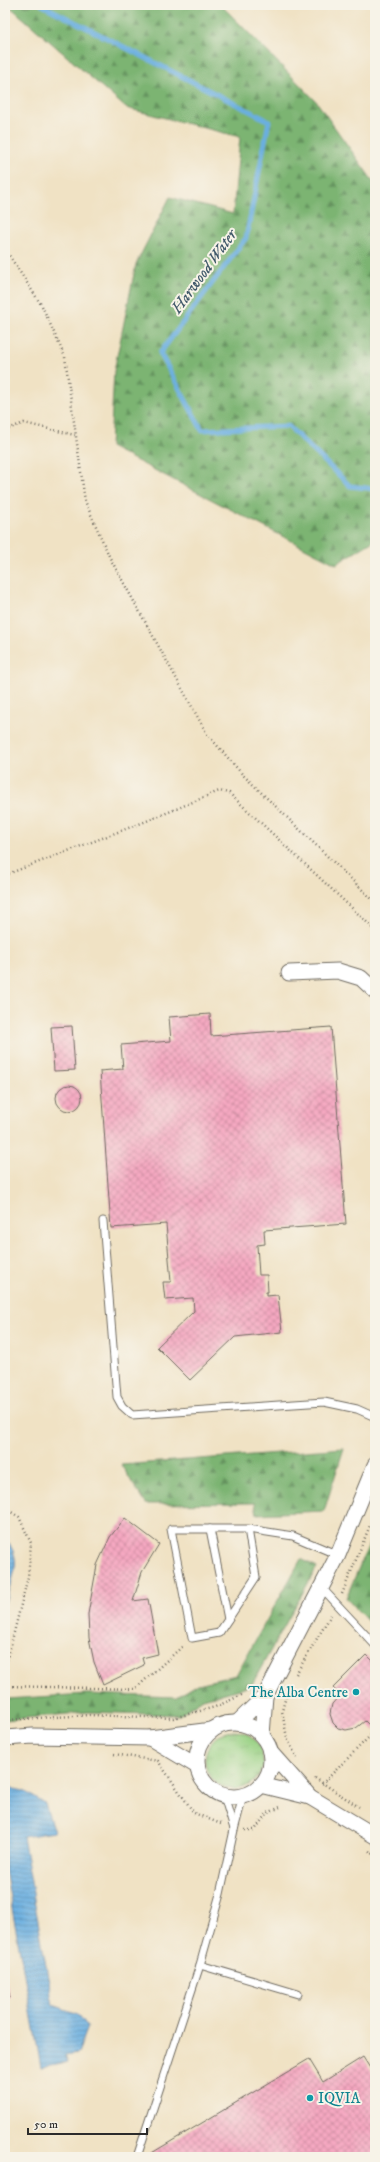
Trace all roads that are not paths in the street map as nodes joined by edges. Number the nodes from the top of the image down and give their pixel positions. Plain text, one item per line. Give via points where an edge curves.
1 (289, 973) dead end
2 (375, 991) edge
3 (103, 1221) dead end
4 (375, 1417) edge
5 (375, 1465) edge
6 (210, 1529) junction
7 (248, 1529) junction
8 (338, 1555) junction
9 (322, 1588) junction
10 (228, 1619) junction
11 (375, 1645) edge
12 (265, 1696) junction
13 (237, 1723) junction
14 (212, 1730) junction
15 (262, 1735) junction
16 (5, 1738) edge
17 (150, 1738) junction
18 (270, 1752) junction
19 (197, 1766) junction
20 (261, 1786) junction
21 (224, 1796) junction
22 (243, 1796) junction
23 (310, 1797) junction
24 (234, 1830) junction
25 (375, 1836) edge
26 (200, 1965) junction
27 (298, 1994) dead end
28 (137, 2157) edge

1 - 2 street via 338,971 361,978
3 - 4 lane via 117,1397 132,1415 324,1402 357,1409
5 - 8 street
6 - 7 lane
6 - 10 lane
6 - 10 lane via 171,1529 192,1638 219,1634
7 - 8 lane via 293,1536
7 - 10 lane via 256,1577
8 - 9 street
9 - 11 lane
9 - 12 street
12 - 13 street
12 - 15 street
13 - 14 street via 224,1724
13 - 15 street via 251,1727
14 - 17 street
14 - 19 street via 199,1746
15 - 18 street
16 - 17 street
17 - 19 street
18 - 20 street via 271,1764
18 - 23 street
19 - 21 street via 202,1779 211,1790
20 - 22 street
20 - 23 street
21 - 22 street
21 - 24 lane
22 - 24 lane
23 - 25 street
24 - 26 lane via 220,1894
26 - 27 lane
26 - 28 lane

